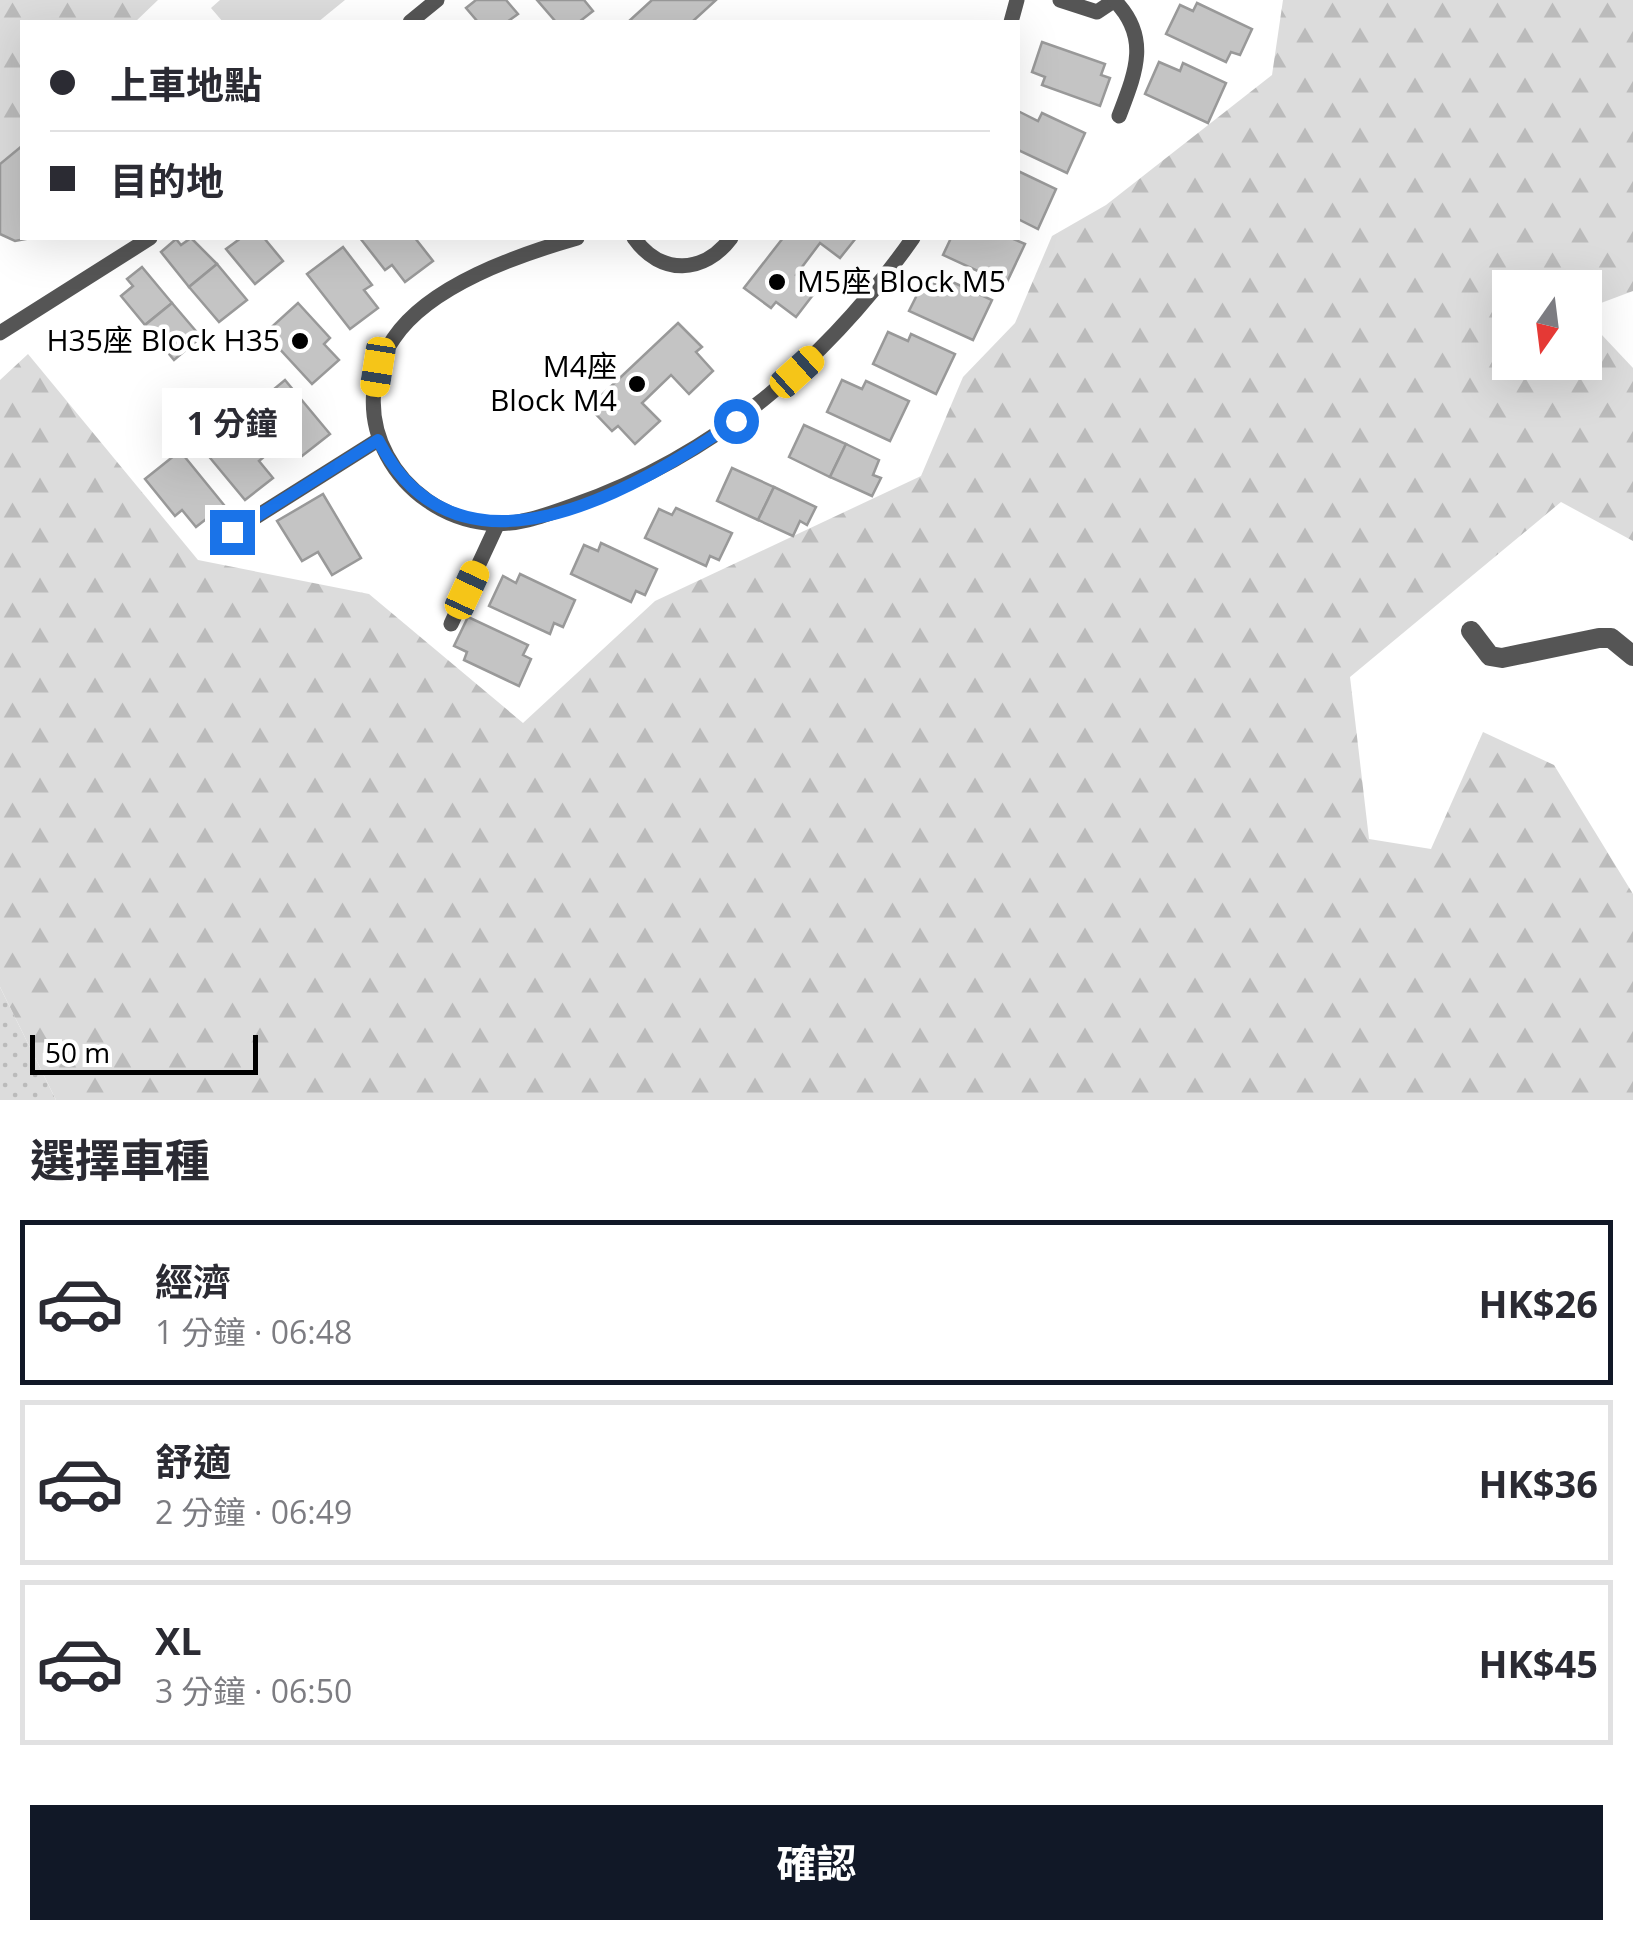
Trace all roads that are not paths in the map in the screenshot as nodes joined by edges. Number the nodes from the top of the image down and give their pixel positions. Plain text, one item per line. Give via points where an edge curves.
1 (437, 0) edge
2 (1060, 0) edge
3 (1115, 1) edge
4 (412, 20) edge
5 (1119, 116) dead end
6 (147, 240) edge
7 (571, 240) edge
8 (636, 240) edge
9 (729, 240) edge
10 (910, 240) edge
11 (0, 333) edge
12 (378, 440) junction
13 (498, 523) junction
14 (232, 532) dead end
15 (451, 624) dead end
16 (1471, 630) dead end
17 (1633, 656) edge

1 - 4 lane
2 - 3 lane via 1097,12
3 - 5 lane via 1134,26 1139,56
6 - 11 lane
7 - 12 lane via 494,266 395,336 378,367 372,403
8 - 9 lane via 659,262 692,267
10 - 13 lane via 840,329 736,421 616,489 524,521
12 - 13 lane via 395,473 421,499 452,516
12 - 14 lane
13 - 15 lane
16 - 17 street via 1490,656 1502,658 1611,638

